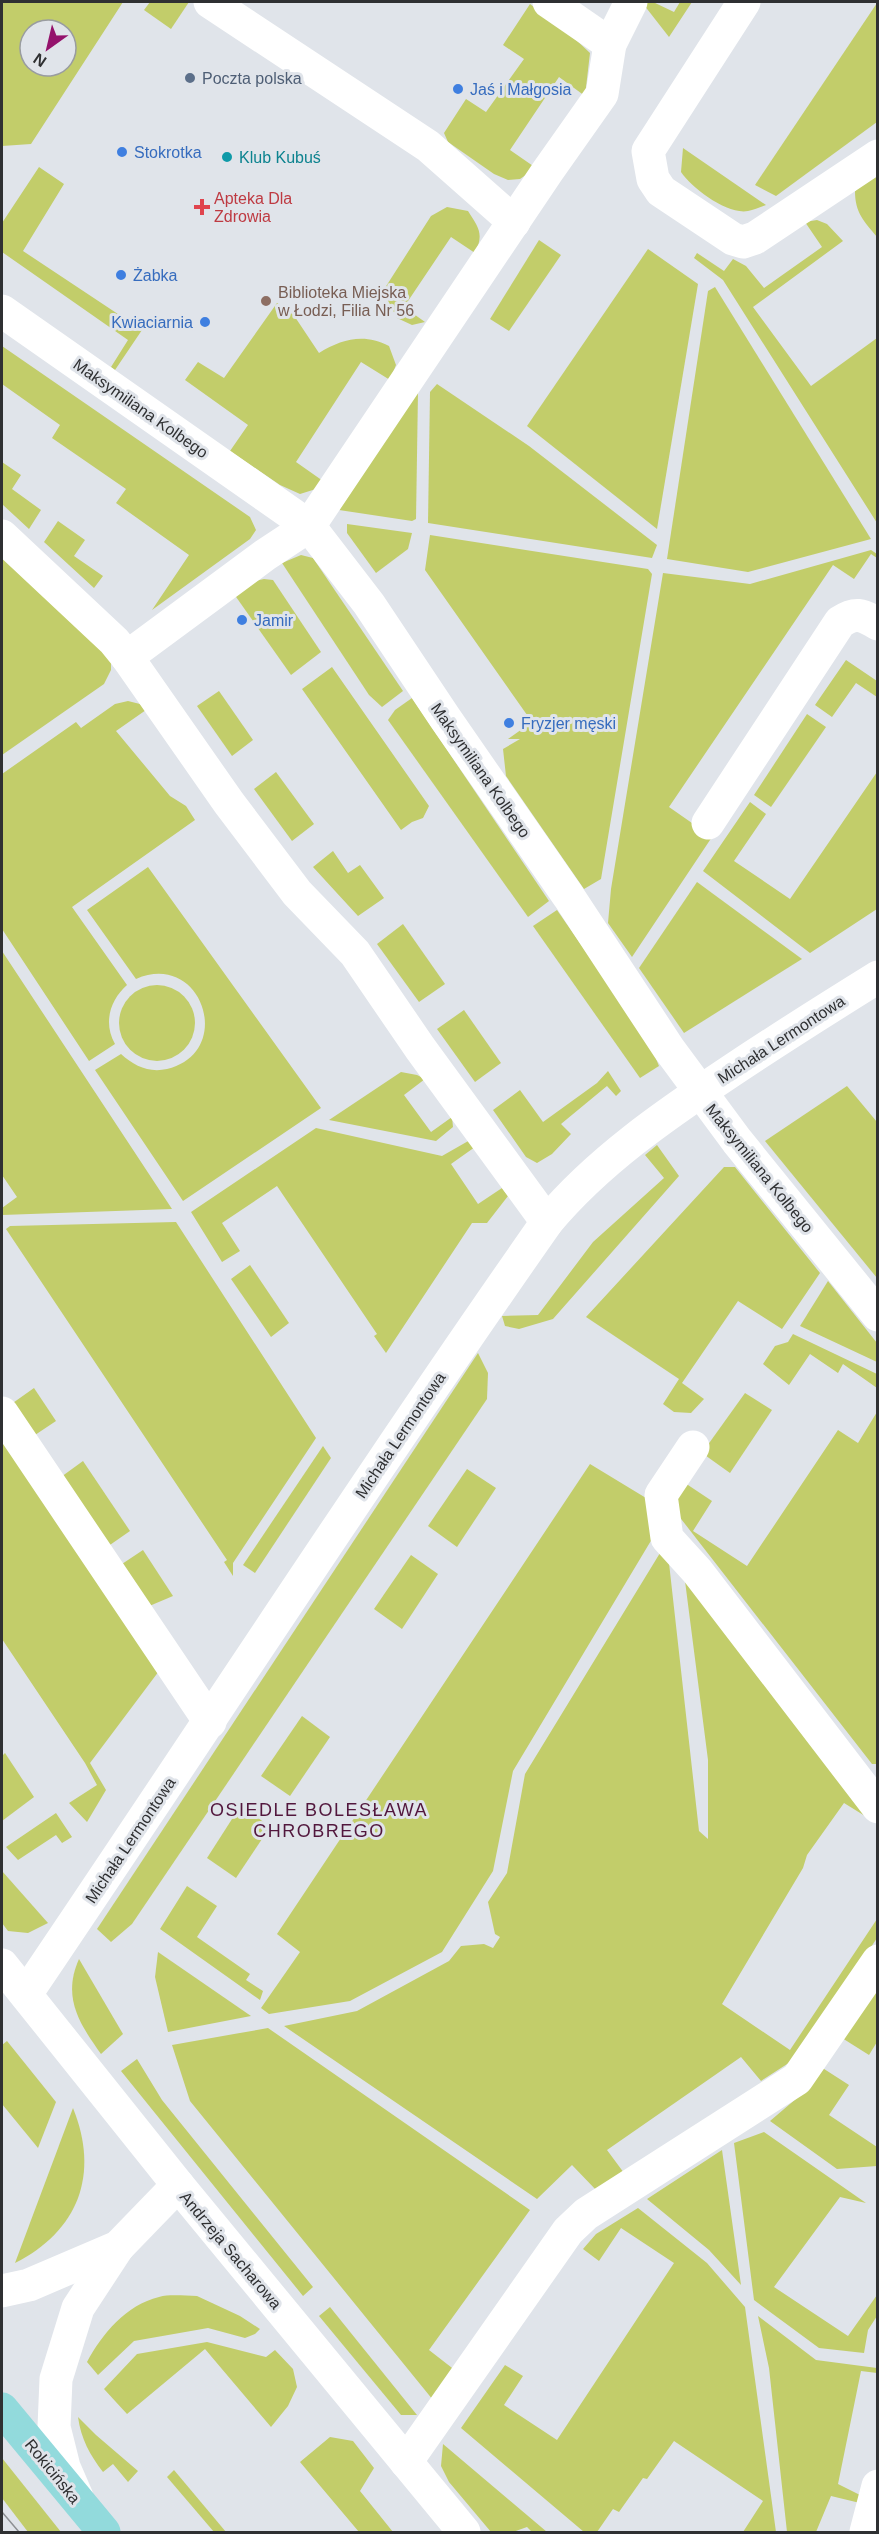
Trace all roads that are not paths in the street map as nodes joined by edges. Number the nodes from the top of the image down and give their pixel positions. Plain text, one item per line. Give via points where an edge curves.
1 (210, 2) edge
2 (549, 2) edge
3 (631, 2) edge
4 (744, 2) edge
5 (610, 44) junction
6 (878, 156) edge
7 (514, 222) junction
8 (2, 311) edge
9 (309, 526) junction
10 (2, 536) edge
11 (878, 624) edge
12 (127, 657) junction
13 (708, 823) dead end
14 (878, 977) edge
15 (699, 1092) junction
16 (547, 1222) junction
17 (878, 1315) edge
18 (2, 1413) edge
19 (693, 1447) dead end
20 (210, 1722) junction
21 (878, 1807) edge
22 (878, 1961) edge
23 (2, 1965) edge
24 (26, 1994) junction
25 (178, 2185) junction
26 (118, 2247) junction
27 (2, 2291) edge
28 (2, 2409) edge
29 (406, 2462) junction
30 (878, 2486) edge
31 (80, 2504) junction
32 (104, 2532) edge
33 (464, 2532) edge
34 (866, 2532) edge

1 - 7 street via 428,146
2 - 5 street
3 - 5 street
4 - 6 street via 648,151 653,179 661,191 743,242 755,238
5 - 7 street via 602,94
7 - 9 street
8 - 9 street, Maksymiliana Kolbego
9 - 12 street
9 - 15 street, Maksymiliana Kolbego via 369,604
10 - 12 street via 114,640
11 - 13 street via 862,614 850,615 840,622
12 - 16 street via 297,893 355,954
14 - 15 street, Michała Lermontowa
15 - 16 street, Michała Lermontowa via 594,1173
15 - 17 street, Maksymiliana Kolbego
16 - 20 street, Michała Lermontowa via 369,1479
18 - 20 street
19 - 21 street via 661,1495 668,1538
20 - 24 street, Michała Lermontowa
22 - 29 street via 797,2079 586,2214 568,2231
23 - 24 street, Andrzeja Sacharowa
24 - 25 street, Andrzeja Sacharowa
25 - 26 street
25 - 29 street, Andrzeja Sacharowa
26 - 27 street via 38,2281
26 - 31 street via 78,2308 56,2379 54,2427 64,2467
28 - 31 main road, Rokicińska
29 - 33 street, Andrzeja Sacharowa
30 - 34 street
31 - 32 main road, Rokicińska

